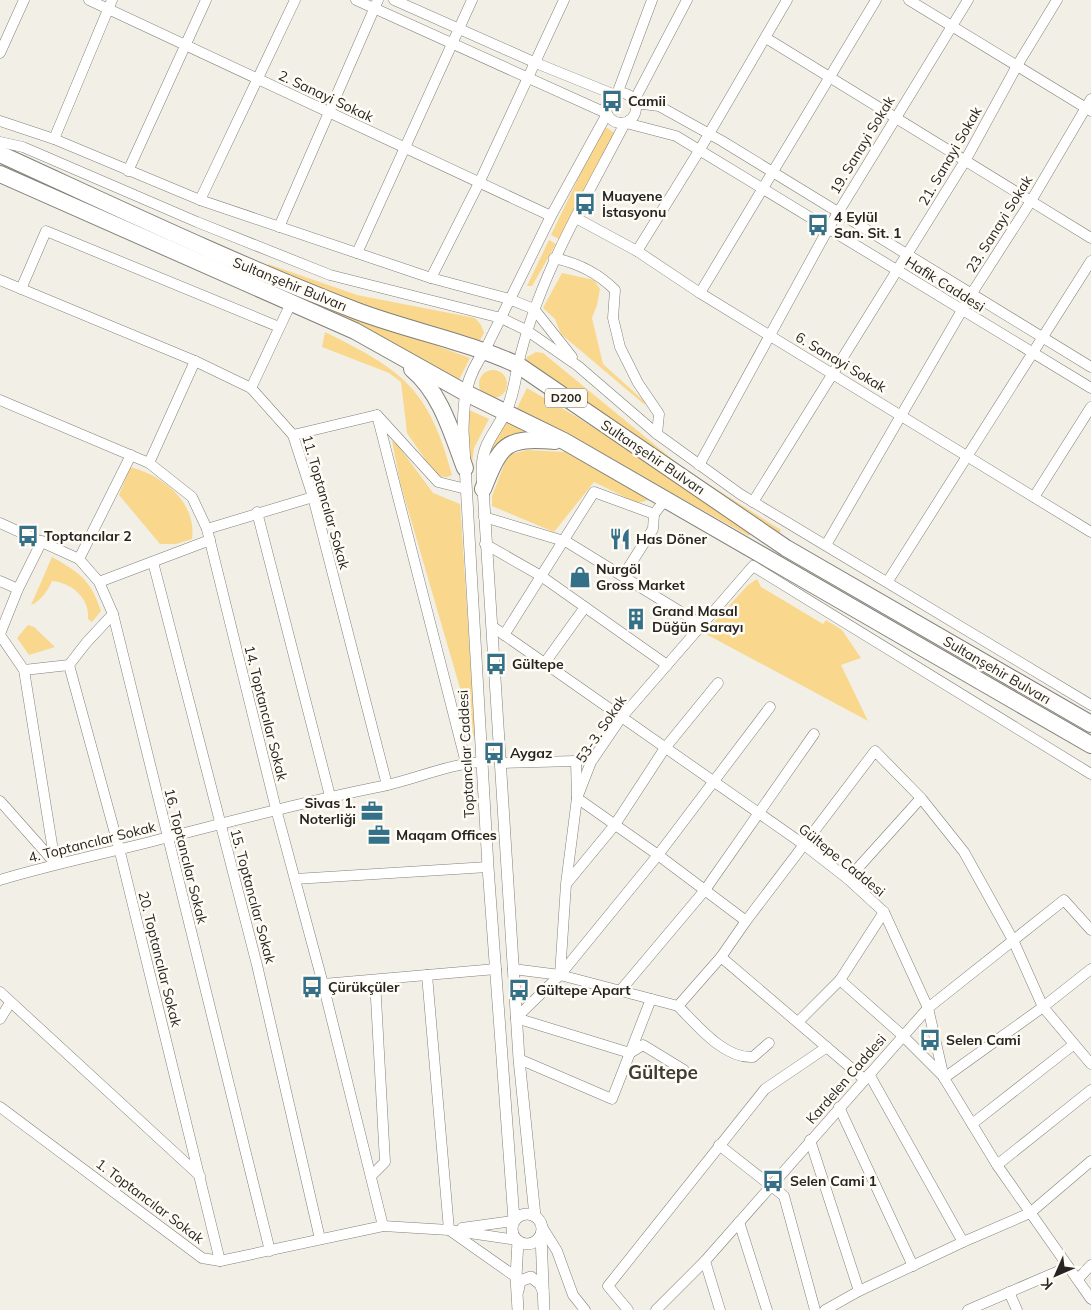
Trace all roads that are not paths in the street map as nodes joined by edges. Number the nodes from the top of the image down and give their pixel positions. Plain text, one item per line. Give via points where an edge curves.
1 (24, 0) edge
2 (89, 0) edge
3 (206, 0) edge
4 (295, 0) edge
5 (356, 0) edge
6 (394, 0) edge
7 (472, 0) edge
8 (564, 0) edge
9 (652, 0) edge
10 (687, 0) edge
11 (787, 0) edge
12 (876, 0) edge
13 (909, 0) edge
14 (968, 0) edge
15 (1057, 0) edge
16 (110, 4) edge
17 (377, 4) edge
18 (951, 25) junction
19 (459, 29) junction
20 (766, 38) junction
21 (451, 44) junction
22 (185, 46) junction
23 (0, 53) edge
24 (536, 63) junction
25 (1018, 64) junction
26 (529, 77) junction
27 (831, 77) junction
28 (258, 80) junction
29 (616, 94) junction
30 (634, 102) junction
31 (1089, 106) edge
32 (330, 113) junction
33 (606, 113) junction
34 (894, 118) junction
35 (0, 122) edge
36 (625, 123) junction
37 (709, 134) junction
38 (54, 139) junction
39 (0, 142) edge
40 (405, 148) junction
41 (699, 150) junction
42 (0, 154) edge
43 (965, 161) junction
44 (128, 171) junction
45 (771, 171) junction
46 (0, 174) edge
47 (480, 183) junction
48 (762, 188) junction
49 (200, 200) junction
50 (1031, 201) junction
51 (838, 212) junction
52 (551, 216) junction
53 (576, 218) junction
54 (279, 227) junction
55 (828, 229) junction
56 (1091, 238) edge
57 (637, 252) junction
58 (356, 253) junction
59 (907, 253) junction
60 (554, 258) junction
61 (1091, 261) edge
62 (897, 270) junction
63 (431, 278) junction
64 (0, 280) edge
65 (21, 289) junction
66 (700, 293) junction
67 (972, 293) junction
68 (509, 299) junction
69 (291, 303) junction
70 (534, 309) junction
71 (962, 310) junction
72 (501, 318) junction
73 (279, 327) junction
74 (526, 330) junction
75 (769, 335) junction
76 (1042, 336) junction
77 (389, 350) junction
78 (485, 350) junction
79 (1032, 353) junction
80 (195, 361) junction
81 (518, 366) junction
82 (578, 366) junction
83 (1091, 367) edge
84 (834, 374) junction
85 (250, 388) junction
86 (1091, 388) edge
87 (464, 392) junction
88 (0, 400) edge
89 (1091, 407) edge
90 (506, 411) junction
91 (377, 415) junction
92 (901, 415) junction
93 (657, 434) junction
94 (293, 435) junction
95 (564, 442) junction
96 (131, 455) junction
97 (968, 456) junction
98 (149, 463) junction
99 (699, 465) junction
100 (465, 468) junction
101 (466, 489) junction
102 (483, 489) junction
103 (312, 497) junction
104 (1034, 497) junction
105 (665, 500) junction
106 (753, 502) junction
107 (257, 512) junction
108 (654, 514) junction
109 (484, 517) junction
110 (0, 523) edge
111 (208, 529) junction
112 (1091, 532) edge
113 (210, 540) junction
114 (562, 540) junction
115 (42, 541) junction
116 (485, 544) junction
117 (826, 545) junction
118 (79, 559) junction
119 (153, 562) junction
120 (541, 576) junction
121 (622, 576) junction
122 (0, 581) edge
123 (99, 582) junction
124 (888, 582) junction
125 (18, 589) junction
126 (585, 607) junction
127 (113, 614) junction
128 (702, 625) junction
129 (492, 627) junction
130 (0, 634) edge
131 (504, 635) junction
132 (544, 664) junction
133 (69, 665) junction
134 (667, 666) junction
135 (24, 670) junction
136 (718, 683) dead end
137 (1091, 705) edge
138 (770, 707) dead end
139 (621, 718) junction
140 (1091, 724) edge
141 (814, 734) dead end
142 (1091, 745) edge
143 (665, 748) junction
144 (482, 762) junction
145 (466, 763) junction
146 (502, 763) junction
147 (1091, 774) edge
148 (712, 782) junction
149 (387, 785) junction
150 (330, 796) junction
151 (578, 798) junction
152 (921, 798) junction
153 (0, 801) edge
154 (276, 809) junction
155 (759, 813) junction
156 (219, 824) junction
157 (614, 826) junction
158 (167, 838) junction
159 (803, 844) junction
160 (119, 848) junction
161 (658, 855) junction
162 (56, 863) junction
163 (488, 867) junction
164 (294, 879) junction
165 (848, 879) junction
166 (0, 880) edge
167 (566, 884) junction
168 (705, 890) junction
169 (884, 912) junction
170 (746, 921) junction
171 (1091, 930) edge
172 (1013, 940) junction
173 (721, 957) junction
174 (496, 969) junction
175 (512, 969) junction
176 (1091, 969) edge
177 (560, 975) junction
178 (427, 976) junction
179 (375, 980) junction
180 (840, 980) junction
181 (323, 984) junction
182 (620, 991) junction
183 (0, 992) edge
184 (651, 999) junction
185 (10, 1004) junction
186 (678, 1006) junction
187 (1044, 1007) junction
188 (928, 1008) junction
189 (516, 1018) junction
190 (0, 1019) edge
191 (798, 1022) junction
192 (902, 1035) junction
193 (769, 1043) dead end
194 (1073, 1045) junction
195 (827, 1047) junction
196 (630, 1052) junction
197 (519, 1059) junction
198 (1091, 1064) edge
199 (684, 1070) dead end
200 (867, 1076) junction
201 (944, 1078) junction
202 (1091, 1090) edge
203 (0, 1107) edge
204 (839, 1107) junction
205 (972, 1124) junction
206 (810, 1140) junction
207 (719, 1145) junction
208 (1091, 1161) edge
209 (997, 1165) junction
210 (372, 1175) junction
211 (200, 1176) junction
212 (771, 1185) junction
213 (1030, 1213) junction
214 (535, 1216) junction
215 (514, 1221) junction
216 (739, 1222) junction
217 (383, 1226) junction
218 (449, 1230) junction
219 (541, 1231) junction
220 (320, 1239) junction
221 (517, 1241) junction
222 (963, 1242) junction
223 (270, 1251) junction
224 (220, 1261) junction
225 (705, 1261) junction
226 (1091, 1265) edge
227 (913, 1266) junction
228 (1068, 1267) junction
229 (516, 1277) junction
230 (1078, 1279) junction
231 (518, 1291) junction
232 (859, 1291) junction
233 (544, 1292) junction
234 (1009, 1292) junction
235 (1091, 1299) edge
236 (518, 1310) edge
237 (544, 1310) edge
238 (585, 1310) edge
239 (628, 1310) edge
240 (656, 1310) edge
241 (720, 1310) edge
242 (767, 1310) edge
243 (815, 1310) edge
244 (826, 1310) edge
245 (968, 1310) edge
246 (1017, 1310) edge

1 - 23 street
2 - 16 street, 2. Sanayi Sokak
3 - 22 street
4 - 28 street
5 - 17 street
6 - 19 street
7 - 19 street
8 - 24 street
9 - 29 street
10 - 30 street
11 - 20 street
12 - 27 street
13 - 18 street
14 - 18 street, 19. Sanayi Sokak
15 - 25 street, 21. Sanayi Sokak
16 - 22 street, 2. Sanayi Sokak
16 - 38 street
17 - 21 street
17 - 32 street
18 - 25 street
18 - 34 street, 19. Sanayi Sokak
19 - 21 street
19 - 24 street
20 - 27 street
20 - 37 street
21 - 26 street
21 - 40 street
22 - 28 street, 2. Sanayi Sokak
22 - 44 street
24 - 26 street
24 - 29 street
25 - 31 street
25 - 43 street, 21. Sanayi Sokak
26 - 33 street
26 - 47 street
27 - 34 street
27 - 45 street
28 - 32 street, 2. Sanayi Sokak
28 - 49 street
29 - 30 street via 628,95
29 - 33 street via 607,102
30 - 36 street via 635,114
30 - 37 street, Hafik Caddesi via 659,106
31 - 50 street, 23. Sanayi Sokak
32 - 40 street, 2. Sanayi Sokak
32 - 54 street
33 - 36 street via 612,121
33 - 52 street
34 - 43 street
34 - 51 street, 19. Sanayi Sokak
35 - 38 street
36 - 41 street, Hafik Caddesi via 676,136
36 - 53 street
37 - 41 street
37 - 45 street, Hafik Caddesi
38 - 44 street
39 - 72 street via 23,147 330,275
40 - 47 street, 2. Sanayi Sokak
40 - 58 street
41 - 48 street, Hafik Caddesi
41 - 57 street
42 - 78 highway, Sultanşehir Bulvarı / D200 via 246,266 359,311
43 - 50 street
43 - 59 street, 21. Sanayi Sokak
44 - 49 street
45 - 48 street
45 - 51 street, Hafik Caddesi
46 - 69 highway, Sultanşehir Bulvarı
47 - 52 street, 2. Sanayi Sokak
47 - 63 street
48 - 55 street, Hafik Caddesi
48 - 66 street
49 - 54 street
50 - 56 street
50 - 67 street, 23. Sanayi Sokak
51 - 55 street, 19. Sanayi Sokak
51 - 59 street, Hafik Caddesi
52 - 68 street
53 - 57 street, 6. Sanayi Sokak
53 - 60 street
54 - 58 street
55 - 62 street, Hafik Caddesi
55 - 75 street, 19. Sanayi Sokak
57 - 66 street, 6. Sanayi Sokak
58 - 63 street
59 - 62 street, 21. Sanayi Sokak
59 - 67 street, Hafik Caddesi
60 - 70 street
60 - 93 street via 579,264 615,290 613,318 620,347 658,414
61 - 76 street
62 - 71 street, Hafik Caddesi
62 - 84 street, 21. Sanayi Sokak
63 - 68 street
64 - 65 street, 11. Toptancılar Sokak
65 - 73 street via 46,231
65 - 80 street, 11. Toptancılar Sokak
66 - 75 street, 6. Sanayi Sokak
67 - 71 street, 23. Sanayi Sokak
67 - 76 street, Hafik Caddesi
68 - 70 street
68 - 72 street
69 - 73 street
69 - 77 highway, Sultanşehir Bulvarı
70 - 74 street
70 - 82 street
71 - 79 street, Hafik Caddesi
71 - 92 street, 23. Sanayi Sokak
72 - 74 street
72 - 78 street
73 - 85 street
74 - 81 street
74 - 82 street
75 - 84 street, 6. Sanayi Sokak
75 - 99 street, 19. Sanayi Sokak
76 - 79 street
76 - 83 street, Hafik Caddesi
77 - 87 highway, Sultanşehir Bulvarı
77 - 100 highway via 424,379 446,417
78 - 81 highway, Sultanşehir Bulvarı / D200
78 - 87 street, Toptancılar Caddesi
79 - 86 street, Hafik Caddesi
79 - 97 street
80 - 85 street, 11. Toptancılar Sokak
80 - 98 street
81 - 90 street
81 - 140 highway, Sultanşehir Bulvarı / D200 via 786,548
82 - 93 street
84 - 92 street, 6. Sanayi Sokak
84 - 106 street, 21. Sanayi Sokak
85 - 94 street, 11. Toptancılar Sokak
87 - 90 highway, Sultanşehir Bulvarı
87 - 100 street, Toptancılar Caddesi
88 - 96 street, 14. Toptancılar Sokak
89 - 104 street
90 - 95 highway, Sultanşehir Bulvarı
90 - 102 street via 482,455
91 - 94 street
91 - 101 street via 438,482
91 - 145 street
92 - 97 street, 6. Sanayi Sokak
92 - 117 street, 23. Sanayi Sokak
93 - 99 street
94 - 103 street, 11. Toptancılar Sokak
95 - 102 highway via 525,438 507,446 496,457
95 - 105 highway, Sultanşehir Bulvarı
96 - 98 street, 14. Toptancılar Sokak
96 - 118 street
97 - 104 street, 6. Sanayi Sokak
97 - 124 street
98 - 111 street, 14. Toptancılar Sokak via 192,497
99 - 106 street
100 - 101 street, Toptancılar Caddesi
101 - 144 street, Toptancılar Caddesi
102 - 109 street
103 - 107 street
103 - 149 street, 11. Toptancılar Sokak
104 - 112 street, 6. Sanayi Sokak
105 - 108 street
105 - 142 highway, Sultanşehir Bulvarı
106 - 117 street
107 - 111 street
107 - 150 street
108 - 114 street via 594,492
108 - 121 street via 653,529
109 - 114 street
109 - 116 street
110 - 115 street, 16. Toptancılar Sokak
111 - 113 street, 14. Toptancılar Sokak
113 - 119 street
113 - 154 street, 14. Toptancılar Sokak
114 - 120 street
114 - 121 street
115 - 118 street, 16. Toptancılar Sokak
115 - 125 street
116 - 120 street
116 - 129 street
117 - 124 street
118 - 123 street, 16. Toptancılar Sokak
119 - 123 street
119 - 156 street, 15. Toptancılar Sokak
120 - 126 street
120 - 131 street
121 - 128 street
122 - 125 street
123 - 127 street, 16. Toptancılar Sokak
124 - 137 street
125 - 130 street
126 - 132 street
126 - 134 street
127 - 133 street
127 - 158 street, 16. Toptancılar Sokak
128 - 134 street, 53-3. Sokak
128 - 147 street, 53-3. Sokak via 753,566
129 - 131 street, Gültepe Caddesi
129 - 146 street
130 - 135 street
131 - 132 street, Gültepe Caddesi
132 - 139 street, Gültepe Caddesi
133 - 135 street
133 - 160 street, 20. Toptancılar Sokak
134 - 139 street, 53-3. Sokak
135 - 162 street
136 - 143 street
138 - 148 street
139 - 143 street, Gültepe Caddesi
139 - 151 street, 53-3. Sokak via 591,762
141 - 155 street
143 - 148 street, Gültepe Caddesi
143 - 157 street
144 - 145 street, 4. Toptancılar Sokak
144 - 163 street, Toptancılar Caddesi
145 - 149 street, 4. Toptancılar Sokak
146 - 151 street via 576,761
146 - 175 street
148 - 155 street, Gültepe Caddesi
148 - 161 street
149 - 150 street, 4. Toptancılar Sokak
150 - 154 street, 4. Toptancılar Sokak
151 - 157 street
151 - 167 street, 53-3. Sokak
152 - 159 street via 875,752
152 - 165 street
152 - 172 street via 964,852
153 - 162 street
154 - 156 street, 4. Toptancılar Sokak
154 - 164 street, 14. Toptancılar Sokak
155 - 159 street, Gültepe Caddesi
155 - 168 street
156 - 158 street, 4. Toptancılar Sokak
156 - 220 street, 15. Toptancılar Sokak via 257,965
157 - 161 street
157 - 167 street
158 - 160 street, 4. Toptancılar Sokak
158 - 223 street, 16. Toptancılar Sokak
159 - 165 street, Gültepe Caddesi
159 - 170 street
160 - 162 street, 4. Toptancılar Sokak
160 - 211 street, 20. Toptancılar Sokak
161 - 168 street
161 - 177 street
162 - 166 street, 4. Toptancılar Sokak
163 - 164 street
163 - 174 street, Toptancılar Caddesi
164 - 181 street, 14. Toptancılar Sokak
165 - 169 street, Gültepe Caddesi
167 - 177 street, 53-3. Sokak
168 - 170 street
168 - 182 street
169 - 180 street
169 - 188 street, Gültepe Caddesi
170 - 173 street
171 - 172 street, Kardelen Caddesi via 1064,900
172 - 187 street
172 - 188 street, Kardelen Caddesi
173 - 186 street
173 - 191 street
174 - 178 street
174 - 215 street, Toptancılar Caddesi
175 - 177 street
175 - 189 street
176 - 187 street
177 - 182 street
177 - 189 street
178 - 179 street
178 - 218 street
179 - 181 street
179 - 210 street via 385,1162
180 - 191 street
180 - 192 street
181 - 210 street, 14. Toptancılar Sokak
182 - 184 street
183 - 185 street
184 - 186 street
184 - 196 street
185 - 190 street
185 - 211 street
186 - 193 street via 709,1036 738,1055 753,1057
187 - 194 street
187 - 201 street
188 - 192 street, Kardelen Caddesi
188 - 201 street, Gültepe Caddesi
189 - 196 street
189 - 197 street
191 - 195 street
192 - 200 street, Kardelen Caddesi
192 - 201 street
194 - 198 street
194 - 205 street
195 - 200 street
195 - 207 street via 765,1089
196 - 197 street via 612,1099
196 - 199 street via 643,1045
197 - 214 street
200 - 204 street, Kardelen Caddesi
200 - 222 street
201 - 205 street, Gültepe Caddesi
202 - 209 street
203 - 224 street, 1. Toptancılar Sokak via 202,1258
204 - 206 street, Kardelen Caddesi
204 - 227 street
205 - 209 street, Gültepe Caddesi
206 - 212 street, Kardelen Caddesi
206 - 232 street
207 - 212 street
207 - 239 street via 608,1286
208 - 213 street
209 - 213 street, Gültepe Caddesi
210 - 217 street, 14. Toptancılar Sokak
211 - 224 street, 20. Toptancılar Sokak
212 - 216 street, Kardelen Caddesi
212 - 243 street via 784,1196
213 - 222 street
213 - 228 street, Gültepe Caddesi
214 - 215 street via 524,1214
214 - 219 street
215 - 218 street, 1. Toptancılar Sokak
215 - 221 street via 512,1232
216 - 225 street, Kardelen Caddesi
216 - 242 street
217 - 218 street, 1. Toptancılar Sokak
217 - 220 street, 1. Toptancılar Sokak
218 - 221 street, 1. Toptancılar Sokak
218 - 229 street
219 - 221 street via 530,1244
219 - 233 street
219 - 238 street via 557,1251 573,1295
220 - 223 street, 1. Toptancılar Sokak
221 - 229 street
222 - 227 street
223 - 224 street, 1. Toptancılar Sokak
225 - 240 street, Kardelen Caddesi
225 - 241 street
226 - 230 street
227 - 232 street
228 - 230 street, Gültepe Caddesi
228 - 234 street
229 - 231 street
230 - 235 street, Gültepe Caddesi
231 - 233 street via 520,1281 531,1277
231 - 236 street
232 - 244 street
233 - 237 street
234 - 245 street
234 - 246 street

